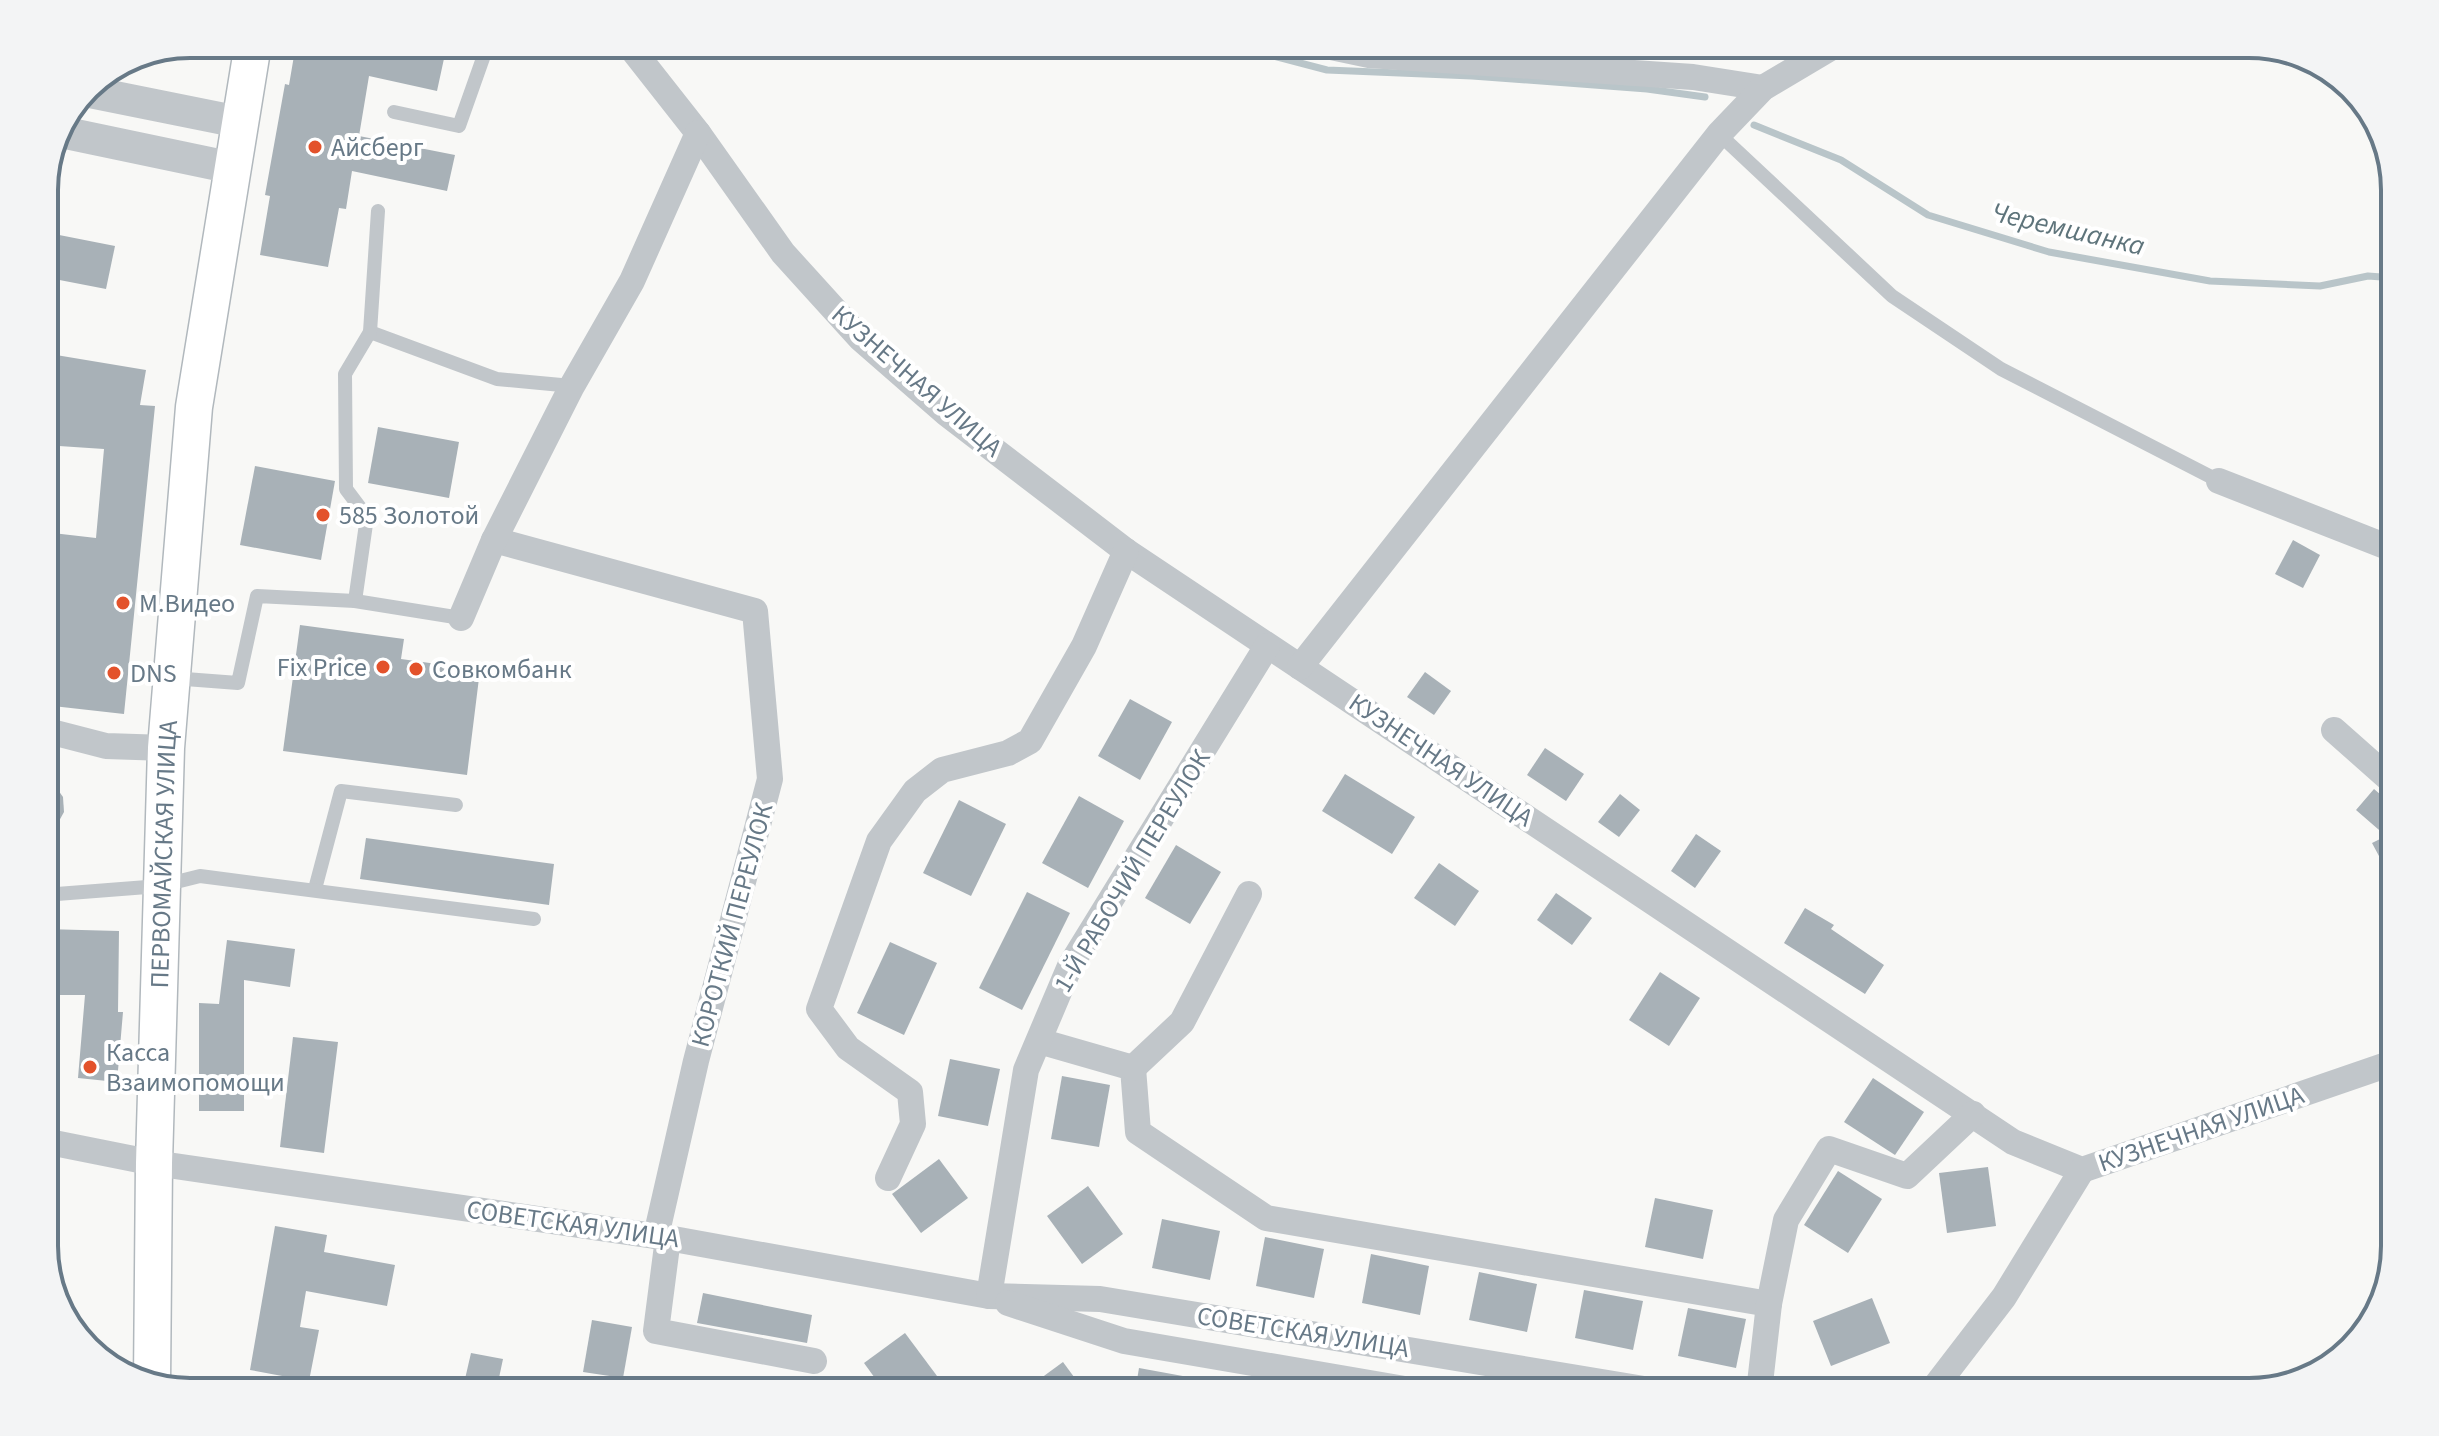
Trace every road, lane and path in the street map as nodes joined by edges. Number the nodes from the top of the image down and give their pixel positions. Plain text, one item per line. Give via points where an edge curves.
1 (250, 58) edge
2 (483, 58) edge
3 (639, 58) edge
4 (1413, 58) edge
5 (1813, 58) edge
6 (1763, 88) junction
7 (100, 94) edge
8 (394, 112) dead end
9 (239, 122) junction
10 (698, 133) junction
11 (71, 134) edge
12 (1719, 134) junction
13 (233, 168) junction
14 (378, 211) dead end
15 (370, 332) junction
16 (572, 386) junction
17 (2219, 481) joint
18 (494, 540) junction
19 (2381, 545) edge
20 (1126, 551) junction
21 (355, 601) junction
22 (461, 618) joint
23 (1267, 646) junction
24 (1300, 667) junction
25 (172, 678) junction
26 (2334, 730) dead end
27 (58, 734) edge
28 (166, 748) junction
29 (2381, 772) edge
30 (456, 805) dead end
31 (160, 886) junction
32 (315, 889) junction
33 (58, 894) edge
34 (1249, 894) dead end
35 (534, 919) dead end
36 (1039, 1041) junction
37 (2381, 1067) edge
38 (1133, 1068) junction
39 (1973, 1114) junction
40 (58, 1144) edge
41 (154, 1163) junction
42 (2082, 1170) junction
43 (888, 1178) dead end
44 (662, 1237) junction
45 (989, 1296) junction
46 (1769, 1304) junction
47 (814, 1361) dead end
48 (152, 1373) edge
49 (1340, 1378) edge
50 (1577, 1378) edge
51 (1761, 1378) edge
52 (1942, 1378) edge

1 - 9 main road, ПЕРВОМАЙСКАЯ УЛИЦА
2 - 8 lane via 459,126
3 - 10 street, КУЗНЕЧНАЯ УЛИЦА
4 - 6 street via 1693,77
5 - 6 street
6 - 12 street
7 - 9 street
9 - 13 main road, ПЕРВОМАЙСКАЯ УЛИЦА
10 - 16 street via 632,281
10 - 20 street, КУЗНЕЧНАЯ УЛИЦА via 783,253 861,339 947,414
11 - 13 street
12 - 17 lane via 1892,296 2001,369
12 - 24 street
13 - 25 main road, ПЕРВОМАЙСКАЯ УЛИЦА via 194,407
14 - 15 lane
15 - 16 lane via 497,379
15 - 21 lane via 345,374 346,489 367,517
16 - 18 street
17 - 19 street
18 - 22 street
18 - 44 street, КОРОТКИЙ ПЕРЕУЛОК via 755,611 770,779 696,1061
20 - 23 street, КУЗНЕЧНАЯ УЛИЦА
20 - 43 street via 1084,646 1030,741 1008,753 942,770 915,791 879,841 819,1009 848,1048 910,1092 913,1124
21 - 22 lane
21 - 25 lane via 257,596 238,683
23 - 24 street, КУЗНЕЧНАЯ УЛИЦА
23 - 36 street, 1-Й РАБОЧИЙ ПЕРЕУЛОК via 1070,966
24 - 39 street, КУЗНЕЧНАЯ УЛИЦА
25 - 28 main road, ПЕРВОМАЙСКАЯ УЛИЦА
26 - 29 street
27 - 28 street via 106,746
28 - 31 main road, ПЕРВОМАЙСКАЯ УЛИЦА
30 - 32 lane via 341,791
31 - 32 lane via 200,876
31 - 33 lane
31 - 41 main road, ПЕРВОМАЙСКАЯ УЛИЦА
32 - 35 lane
34 - 38 street via 1182,1022
36 - 38 street
36 - 45 street, 1-Й РАБОЧИЙ ПЕРЕУЛОК via 1026,1070
37 - 42 street, КУЗНЕЧНАЯ УЛИЦА
38 - 46 street via 1138,1132 1266,1218
39 - 42 street, КУЗНЕЧНАЯ УЛИЦА via 2013,1142
39 - 46 street via 1907,1176 1829,1149 1786,1220
40 - 41 street, СОВЕТСКАЯ УЛИЦА
41 - 44 street, СОВЕТСКАЯ УЛИЦА
41 - 48 main road, ПЕРВОМАЙСКАЯ УЛИЦА
42 - 52 street via 2004,1297
44 - 45 street, СОВЕТСКАЯ УЛИЦА
44 - 47 street, КОРОТКИЙ ПЕРЕУЛОК via 656,1331
45 - 49 street, СОВЕТСКАЯ УЛИЦА via 1124,1341
45 - 50 street, СОВЕТСКАЯ УЛИЦА via 1100,1299
46 - 51 street

